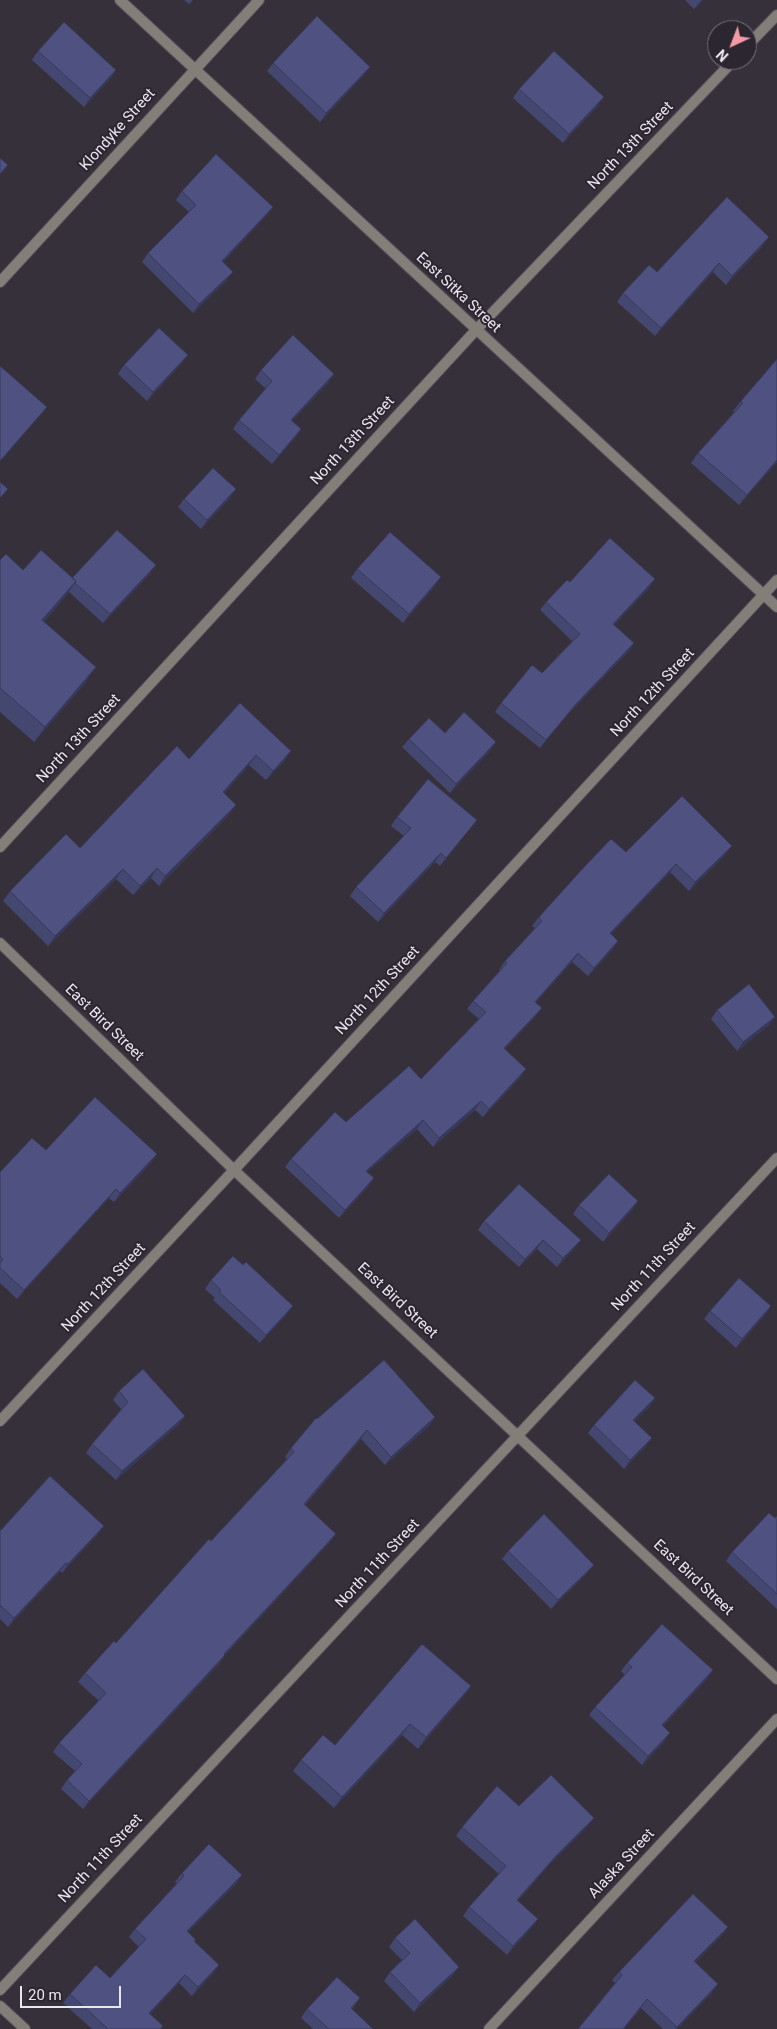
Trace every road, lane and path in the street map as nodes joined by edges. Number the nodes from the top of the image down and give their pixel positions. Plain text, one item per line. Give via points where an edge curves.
1 (120, 0) edge
2 (259, 0) edge
3 (777, 15) edge
4 (757, 36) edge
5 (194, 69) junction
6 (724, 70) edge
7 (0, 282) edge
8 (476, 330) junction
9 (777, 580) edge
10 (764, 594) junction
11 (777, 607) edge
12 (0, 847) edge
13 (0, 943) edge
14 (777, 1158) edge
15 (234, 1170) junction
16 (0, 1421) edge
17 (518, 1435) junction
18 (777, 1679) edge
19 (777, 1718) edge
20 (0, 1990) edge
21 (0, 2006) edge
22 (24, 2029) edge
23 (489, 2029) edge

1 - 5 street, East Sitka Street
2 - 5 street, Klondyke Street
3 - 4 street
5 - 7 street, Klondyke Street
5 - 8 street, East Sitka Street
6 - 8 street, North 13th Street
8 - 10 street, East Sitka Street
8 - 12 street, North 13th Street
9 - 10 street, North 12th Street
10 - 11 street, East Sitka Street
10 - 15 street, North 12th Street
13 - 15 street, East Bird Street
14 - 17 street, North 11th Street
15 - 16 street, North 12th Street
15 - 17 street, East Bird Street
17 - 18 street, East Bird Street
17 - 20 street, North 11th Street
19 - 23 street, Alaska Street
21 - 22 street

